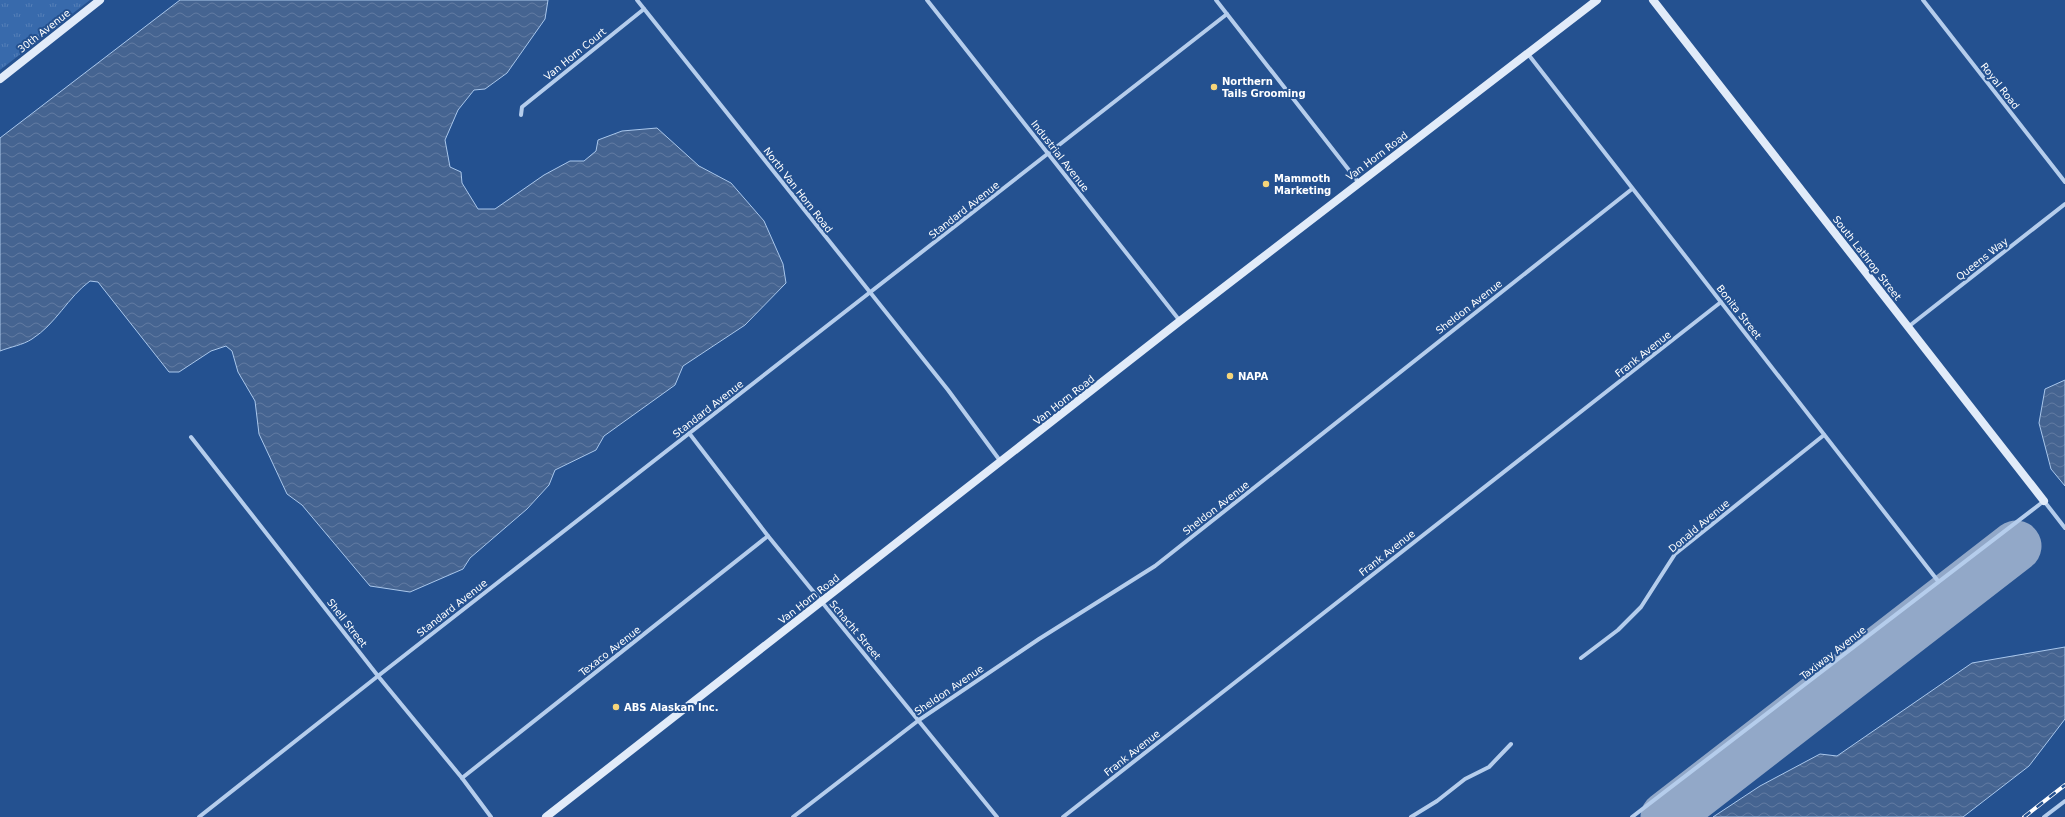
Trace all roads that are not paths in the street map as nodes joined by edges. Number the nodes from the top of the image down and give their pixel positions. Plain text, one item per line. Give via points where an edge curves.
1 (100, 0) edge
2 (637, 0) edge
3 (927, 0) edge
4 (1216, 0) edge
5 (1597, 0) edge
6 (1653, 0) edge
7 (1923, 0) edge
8 (644, 9) junction
9 (1227, 14) junction
10 (1528, 54) junction
11 (0, 78) edge
12 (521, 115) dead end
13 (1048, 154) junction
14 (2065, 182) edge
15 (1359, 183) junction
16 (1632, 188) junction
17 (2065, 204) edge
18 (869, 293) junction
19 (1722, 302) junction
20 (1180, 322) junction
21 (1908, 327) junction
22 (689, 434) junction
23 (1824, 435) junction
24 (191, 437) dead end
25 (1001, 462) junction
26 (2044, 501) junction
27 (2065, 528) edge
28 (768, 536) junction
29 (1938, 581) junction
30 (821, 602) junction
31 (1581, 658) dead end
32 (378, 676) junction
33 (919, 720) junction
34 (1512, 744) dead end
35 (462, 778) junction
36 (2065, 801) edge
37 (199, 817) edge
38 (491, 817) edge
39 (546, 817) edge
40 (793, 817) edge
41 (996, 817) edge
42 (1063, 817) edge
43 (1411, 817) edge
44 (1632, 817) edge
45 (2044, 817) edge

1 - 11 main road, 30th Avenue
2 - 8 street, North Van Horn Road
3 - 13 street, Industrial Avenue
4 - 9 street
5 - 10 main road, Van Horn Road
6 - 21 main road, South Lathrop Street
7 - 14 street, Royal Road
8 - 12 street, Van Horn Court via 522,107
8 - 18 street, North Van Horn Road
9 - 13 street, Standard Avenue
9 - 15 street
10 - 15 main road, Van Horn Road
10 - 16 street, Bonita Street
13 - 18 street, Standard Avenue
13 - 20 street, Industrial Avenue
15 - 20 main road, Van Horn Road
16 - 19 street, Bonita Street
16 - 33 street, Sheldon Avenue via 1155,566 1039,638
17 - 21 street, Queens Way
18 - 22 street, Standard Avenue
18 - 25 street, North Van Horn Road via 948,390
19 - 23 street, Bonita Street
19 - 42 street, Frank Avenue
20 - 25 main road, Van Horn Road
21 - 26 main road, South Lathrop Street
22 - 28 street, Schacht Street
22 - 32 street, Standard Avenue
23 - 29 street, Bonita Street
23 - 31 street, Donald Avenue via 1675,554 1641,607 1618,630
24 - 32 street, Shell Street
25 - 30 main road, Van Horn Road
26 - 27 street, South Lathrop Street
26 - 29 street, Taxiway Avenue
28 - 30 street, Schacht Street
28 - 35 street, Texaco Avenue
29 - 44 street, Taxiway Avenue
30 - 33 street, Schacht Street
30 - 39 main road, Van Horn Road
32 - 35 street, Shell Street
32 - 37 street, Standard Avenue
33 - 40 street, Sheldon Avenue
33 - 41 street, Schacht Street
34 - 43 street via 1489,767 1465,779
35 - 38 street, Shell Street
36 - 45 street

